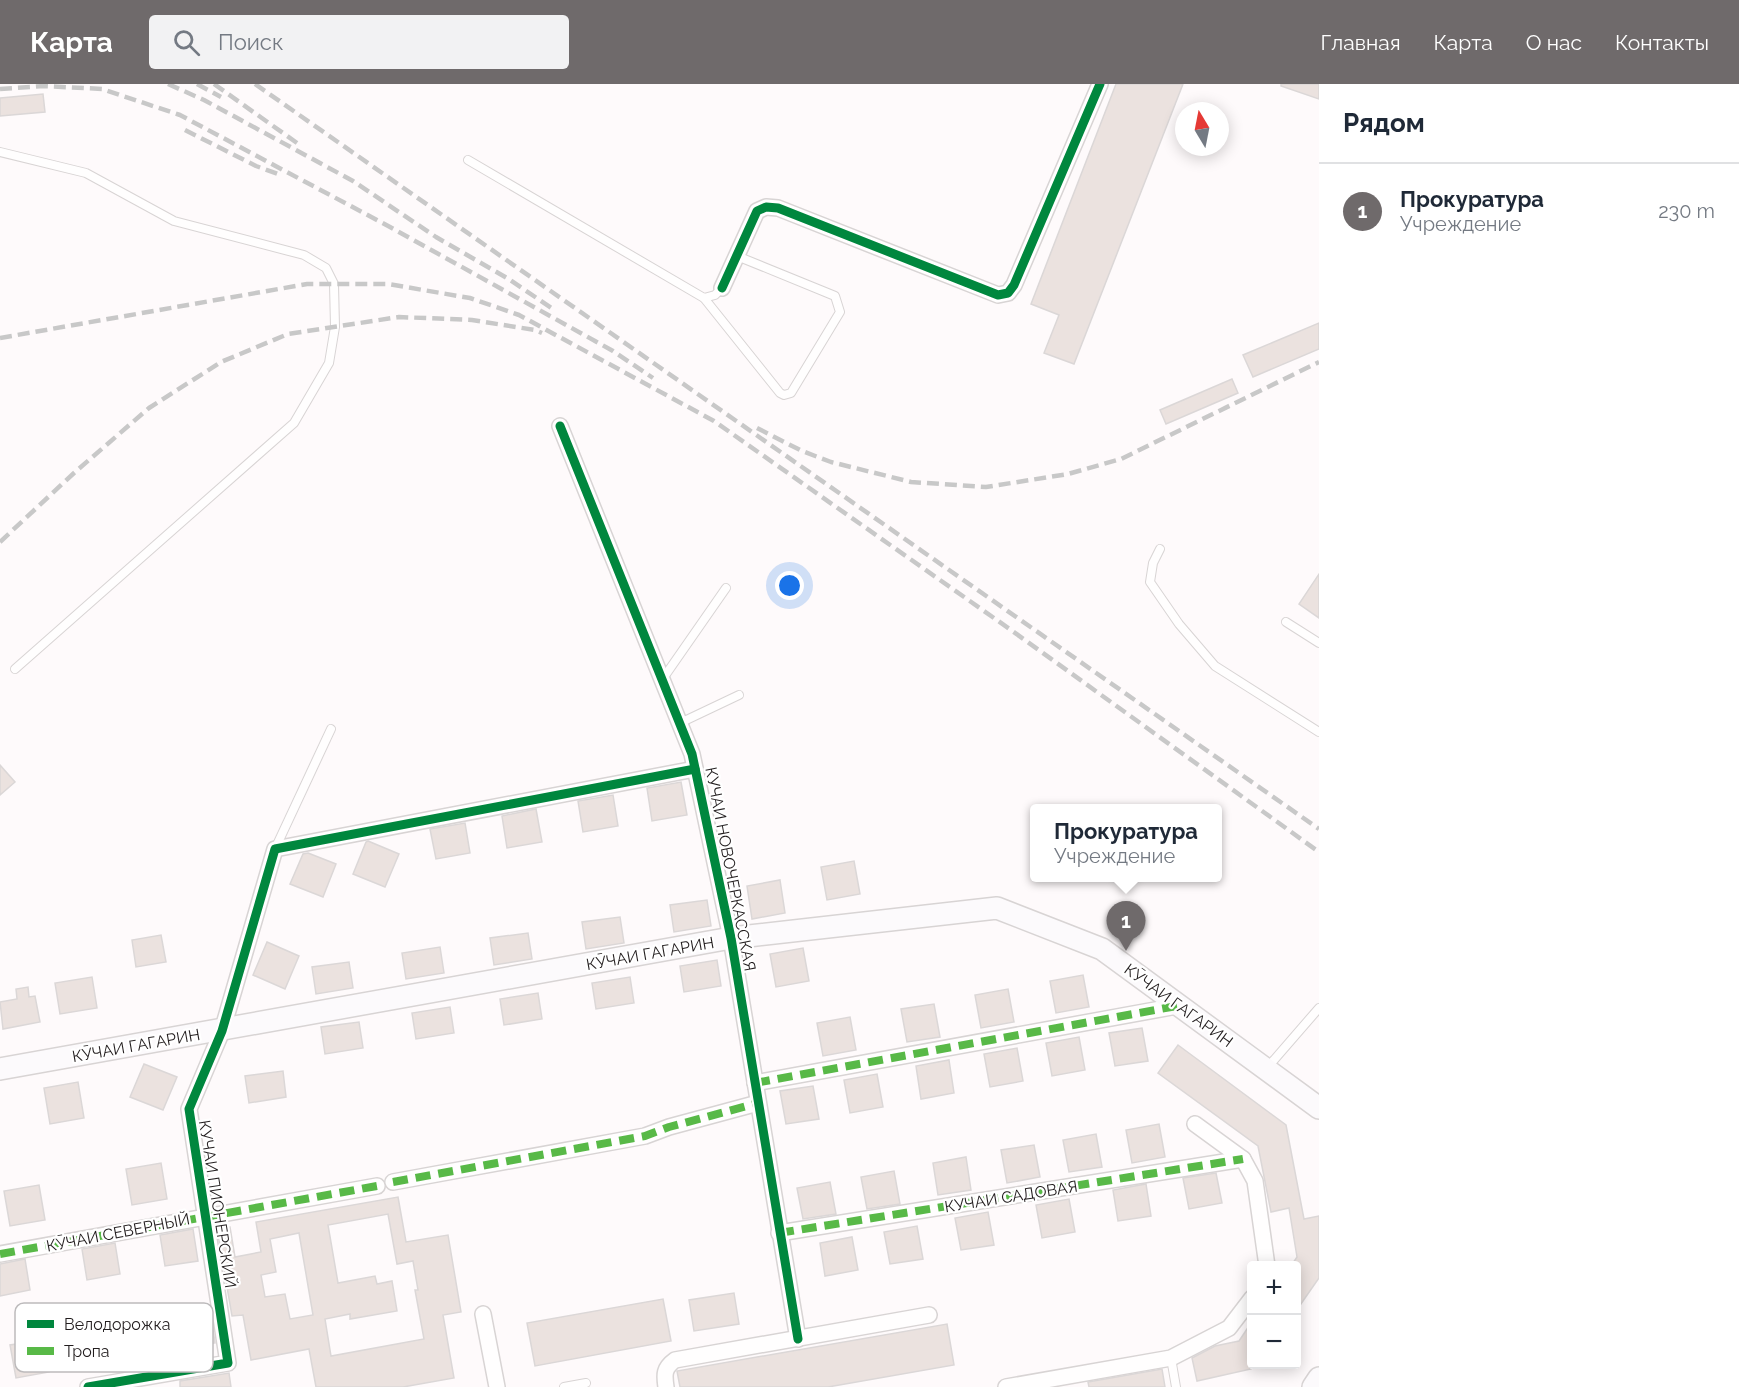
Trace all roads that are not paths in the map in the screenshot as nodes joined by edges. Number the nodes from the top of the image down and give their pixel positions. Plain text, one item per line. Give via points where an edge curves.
1 (1100, 84) edge
2 (0, 152) edge
3 (468, 159) dead end
4 (737, 256) junction
5 (722, 288) joint
6 (704, 298) junction
7 (560, 426) dead end
8 (1160, 549) dead end
9 (726, 588) dead end
10 (1286, 622) dead end
11 (1319, 643) edge
12 (15, 669) dead end
13 (663, 680) junction
14 (739, 695) dead end
15 (680, 723) junction
16 (331, 729) dead end
17 (1319, 732) edge
18 (695, 769) junction
19 (275, 849) junction
20 (731, 938) junction
21 (1177, 1006) junction
22 (1319, 1008) edge
23 (222, 1030) junction
24 (1267, 1068) junction
25 (0, 1069) edge
26 (755, 1083) junction
27 (758, 1103) junction
28 (1319, 1108) edge
29 (1195, 1124) dead end
30 (1243, 1159) junction
31 (393, 1182) dead end
32 (377, 1186) dead end
33 (206, 1215) junction
34 (779, 1233) junction
35 (0, 1254) edge
36 (1266, 1261) edge
37 (1247, 1303) edge
38 (483, 1314) dead end
39 (929, 1315) dead end
40 (798, 1339) junction
41 (1171, 1358) junction
42 (213, 1366) edge
43 (176, 1372) edge
44 (1319, 1378) edge
45 (586, 1383) dead end
46 (88, 1387) edge
47 (497, 1387) edge
48 (564, 1387) edge
49 (666, 1387) edge
50 (1006, 1387) edge
51 (1176, 1387) edge
52 (1313, 1387) edge

1 - 4 street via 1008,293 998,295 778,208 757,211
2 - 12 lane via 86,173 174,221 304,255 326,268 334,284 335,327 329,363 294,423
3 - 6 lane
4 - 5 street
4 - 6 lane via 836,296 840,312 791,393 780,393
5 - 6 lane
7 - 13 street, КУЧАИ НОВОЧЕРКАССКАЯ
8 - 17 lane via 1150,582 1215,666
9 - 13 lane
10 - 11 lane
13 - 15 street, КУЧАИ НОВОЧЕРКАССКАЯ
14 - 15 lane
15 - 18 street, КУЧАИ НОВОЧЕРКАССКАЯ
16 - 19 lane
18 - 19 street
18 - 20 street, КУЧАИ НОВОЧЕРКАССКАЯ
19 - 23 street, КУЧАИ ПИОНЕРСКИЙ
20 - 21 main road, КӮЧАИ ГАГАРИН via 997,908 1102,949
20 - 23 main road, КӮЧАИ ГАГАРИН
20 - 26 street, КУЧАИ НОВОЧЕРКАССКАЯ
21 - 24 main road, КӮЧАИ ГАГАРИН
21 - 26 street
22 - 24 lane
23 - 25 main road, КӮЧАИ ГАГАРИН
23 - 33 street, КУЧАИ ПИОНЕРСКИЙ via 189,1109
24 - 28 main road, КӮЧАИ ГАГАРИН
26 - 27 street, КУЧАИ НОВОЧЕРКАССКАЯ
27 - 31 street via 645,1136
27 - 34 street, КУЧАИ НОВОЧЕРКАССКАЯ
29 - 30 street
30 - 34 street, КУЧАИ САДОВАЯ
30 - 36 street via 1255,1181
32 - 33 street, КӮЧАИ СЕВЕРНЫЙ
33 - 35 street, КӮЧАИ СЕВЕРНЫЙ
33 - 42 street, КУЧАИ ПИОНЕРСКИЙ via 228,1363
34 - 40 street, КУЧАИ НОВОЧЕРКАССКАЯ
37 - 41 street via 1229,1328
38 - 47 street
39 - 40 street
40 - 49 street via 675,1360 664,1375
41 - 50 street
41 - 51 lane
43 - 46 street, КУЧАИ ПИОНЕРСКИЙ
44 - 52 main road
45 - 48 lane

